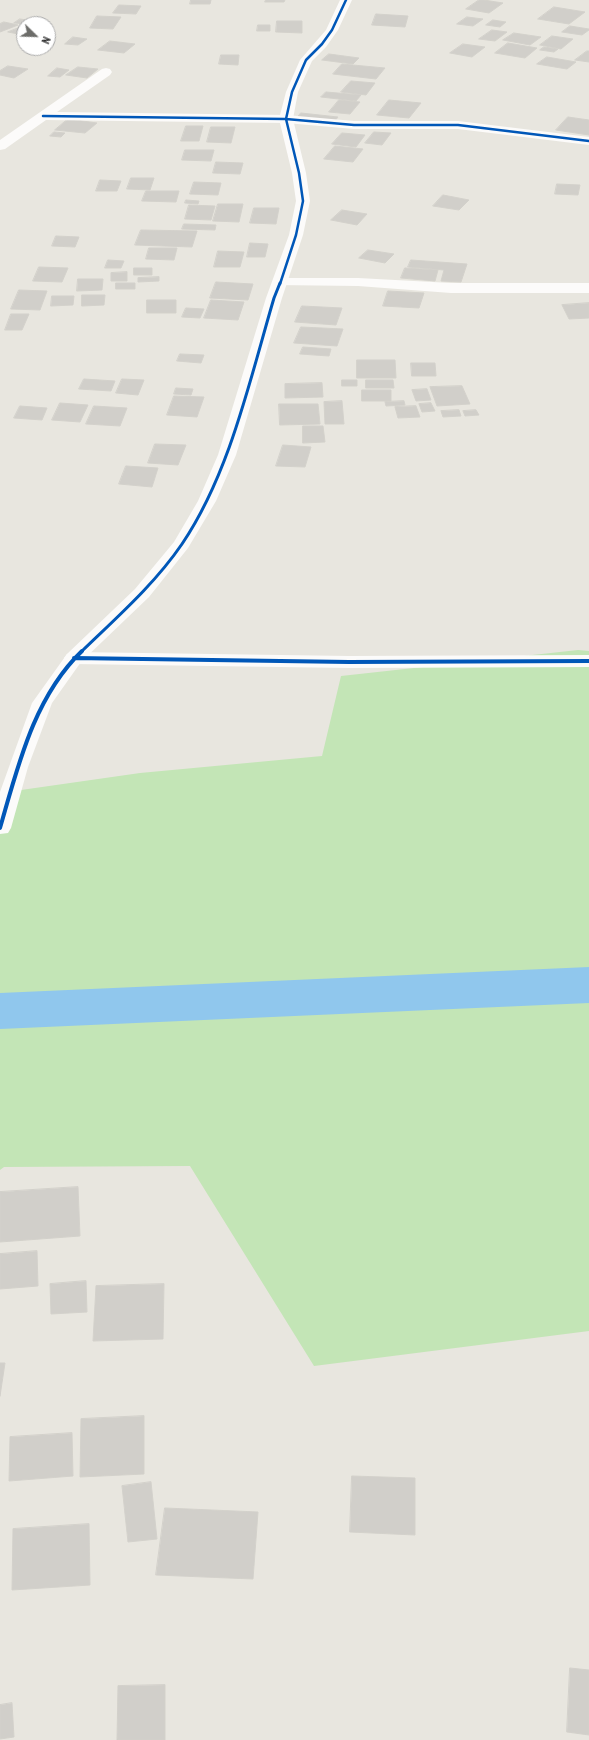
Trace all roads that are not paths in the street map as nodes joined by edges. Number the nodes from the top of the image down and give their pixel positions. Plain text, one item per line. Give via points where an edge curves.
1 (346, 0) edge
2 (106, 72) dead end
3 (43, 116) junction
4 (286, 120) junction
5 (589, 141) edge
6 (0, 146) edge
7 (281, 282) junction
8 (589, 288) edge
9 (74, 658) junction
10 (589, 661) edge
11 (0, 828) edge

1 - 4 street via 332,30 306,60 292,92
2 - 3 street
3 - 4 street
3 - 6 street
4 - 5 street via 354,125 458,126
4 - 7 street via 303,201 296,235
7 - 8 street via 358,282 451,288
7 - 9 street via 227,455 207,501 182,544 142,593
9 - 10 street via 349,662
9 - 11 street via 42,703 18,767

